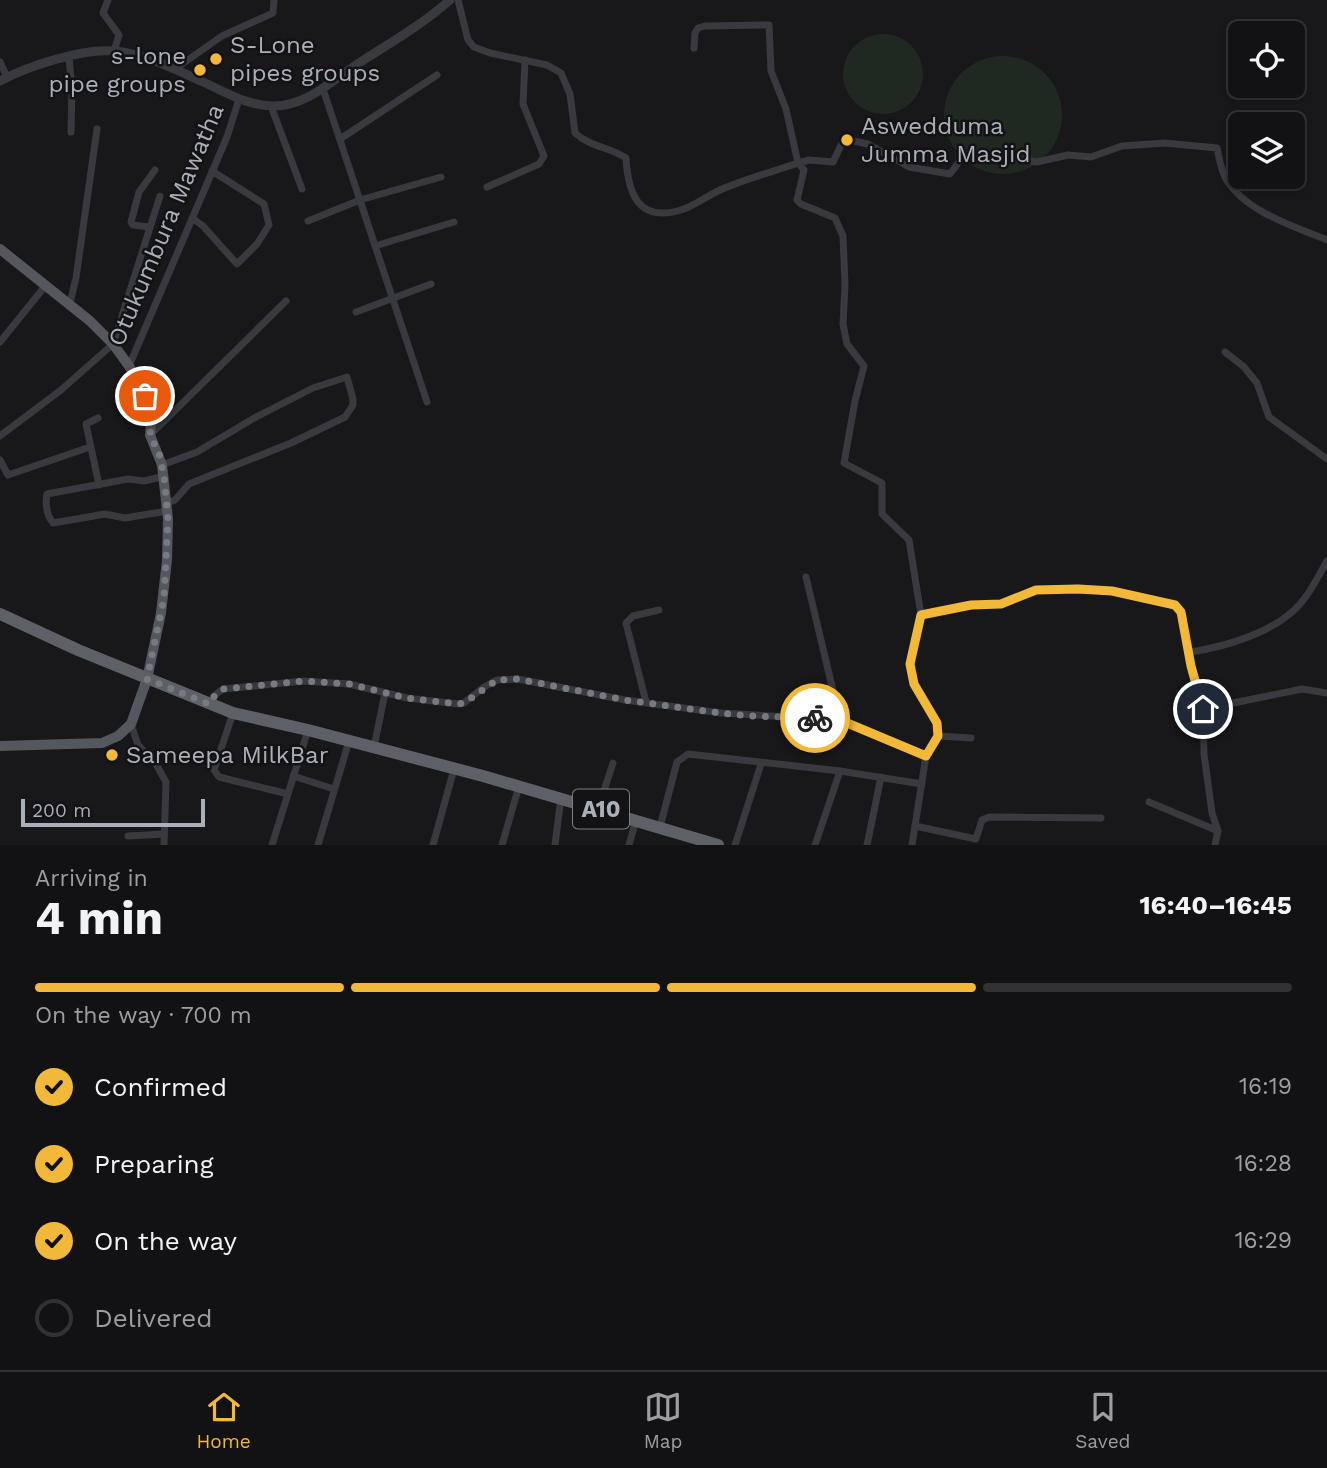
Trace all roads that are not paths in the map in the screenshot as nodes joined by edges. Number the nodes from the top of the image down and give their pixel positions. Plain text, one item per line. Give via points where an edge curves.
1 (108, 0) edge
2 (274, 0) edge
3 (450, 0) edge
4 (458, 0) edge
5 (694, 48) dead end
6 (114, 51) junction
7 (69, 57) junction
8 (525, 60) junction
9 (0, 62) edge
10 (175, 69) junction
11 (437, 75) dead end
12 (4, 79) edge
13 (323, 89) junction
14 (239, 99) junction
15 (271, 106) junction
16 (97, 129) dead end
17 (71, 132) dead end
18 (340, 139) junction
19 (798, 163) junction
20 (155, 170) dead end
21 (212, 171) junction
22 (441, 177) dead end
23 (488, 187) dead end
24 (302, 189) dead end
25 (160, 196) dead end
26 (360, 200) junction
27 (192, 218) junction
28 (308, 221) dead end
29 (454, 222) dead end
30 (149, 227) junction
31 (1327, 240) edge
32 (375, 246) junction
33 (1, 251) edge
34 (431, 284) dead end
35 (46, 285) junction
36 (392, 297) junction
37 (286, 301) dead end
38 (70, 303) junction
39 (356, 312) dead end
40 (0, 342) edge
41 (113, 344) junction
42 (1225, 352) dead end
43 (129, 366) junction
44 (427, 402) dead end
45 (98, 418) dead end
46 (150, 435) junction
47 (0, 436) edge
48 (90, 447) junction
49 (1327, 459) edge
50 (0, 460) edge
51 (163, 471) junction
52 (99, 485) junction
53 (167, 507) junction
54 (1327, 561) edge
55 (806, 576) dead end
56 (659, 610) dead end
57 (0, 614) edge
58 (921, 615) junction
59 (1189, 652) junction
60 (147, 679) junction
61 (385, 693) junction
62 (1327, 693) edge
63 (646, 702) junction
64 (209, 704) junction
65 (1203, 709) junction
66 (233, 713) junction
67 (840, 720) junction
68 (131, 724) junction
69 (308, 730) junction
70 (938, 736) junction
71 (971, 738) dead end
72 (349, 741) junction
73 (0, 746) edge
74 (374, 747) junction
75 (926, 756) junction
76 (613, 763) dead end
77 (761, 764) junction
78 (454, 769) junction
79 (840, 771) junction
80 (293, 776) junction
81 (881, 777) junction
82 (922, 784) junction
83 (520, 786) junction
84 (334, 789) junction
85 (288, 794) junction
86 (561, 798) junction
87 (1149, 802) dead end
88 (598, 808) junction
89 (1101, 818) dead end
90 (637, 820) junction
91 (915, 826) junction
92 (660, 827) junction
93 (1218, 831) junction
94 (164, 834) junction
95 (128, 836) dead end
96 (703, 843) edge
97 (164, 845) edge
98 (272, 845) edge
99 (317, 845) edge
100 (433, 845) edge
101 (502, 845) edge
102 (555, 845) edge
103 (629, 845) edge
104 (718, 845) edge
105 (735, 845) edge
106 (815, 845) edge
107 (866, 845) edge
108 (912, 845) edge
109 (1215, 845) edge

1 - 6 street via 103,13 119,35
2 - 10 street via 273,13 222,36
3 - 13 street
4 - 8 street via 474,47
5 - 19 street via 695,33 705,26 769,25 771,71 786,109
6 - 7 street
6 - 10 street
7 - 12 street
7 - 17 street
8 - 19 street via 561,73 570,94 575,133 584,142 626,158 628,184 638,203 656,213 681,210 721,190
8 - 23 street via 523,104 544,156 539,164
9 - 12 street
10 - 14 street
11 - 18 street
13 - 15 street
13 - 18 street
14 - 15 street
14 - 21 street, Otukumbura Mawatha
15 - 24 street
16 - 38 street
18 - 26 street
19 - 31 street via 833,162 844,139 868,144 909,167 950,174 965,154 1037,162 1165,142 1217,148 1224,177 1238,195
19 - 58 street via 804,170 797,201 835,218 842,236 843,324 847,344 864,366 844,463 882,483 882,514 909,540
20 - 30 street via 139,192 131,222
21 - 27 street, Otukumbura Mawatha
21 - 27 street via 264,204 269,225 237,264
22 - 26 street
25 - 30 street
26 - 28 street
26 - 32 street
27 - 43 street, Otukumbura Mawatha
29 - 32 street
30 - 41 street
32 - 36 street
33 - 35 main road
34 - 36 street
35 - 38 main road
35 - 40 street
36 - 39 street
36 - 44 street
37 - 46 street
38 - 41 main road
41 - 43 main road
41 - 47 street
42 - 49 street via 1257,383 1269,417
43 - 46 main road via 152,410
45 - 48 street via 86,424
46 - 51 main road
48 - 50 street via 8,475
48 - 52 street
51 - 52 street via 144,481
51 - 53 main road
51 - 53 street via 267,411 347,377 353,405 345,417 189,484
52 - 53 street via 47,494 48,517 53,523 105,514 125,519
53 - 60 main road via 164,598
54 - 59 street via 1288,616 1229,645
55 - 67 street
56 - 63 street via 634,616 626,623
57 - 60 highway, A10
58 - 59 street via 1001,604 1036,590 1112,591 1175,605 1181,612
58 - 70 street via 910,664 914,684 937,723
59 - 65 street
60 - 64 highway, A10
60 - 68 main road
61 - 63 street via 458,704 497,680 518,679
61 - 64 street via 349,684 287,682 223,689
61 - 74 street
62 - 65 street via 1302,689
63 - 67 street via 750,716
64 - 66 highway, A10
65 - 93 street via 1206,768
66 - 69 highway, A10
66 - 85 street via 214,770 219,778
67 - 75 street
68 - 73 main road via 102,743
68 - 94 street via 138,746 166,782
69 - 72 highway, A10
69 - 80 street
70 - 71 street
70 - 75 street
72 - 74 highway, A10
72 - 84 street
74 - 78 highway, A10
75 - 82 street
76 - 88 street
77 - 79 street
77 - 92 street via 688,754 680,758
77 - 105 street
78 - 83 highway, A10
78 - 100 street
79 - 81 street
79 - 106 street
80 - 84 street
80 - 85 street
81 - 82 street
81 - 107 street
82 - 91 street
83 - 86 highway, A10
83 - 101 street
84 - 99 street
85 - 98 street
86 - 88 highway, A10
86 - 102 street
87 - 93 street
88 - 90 highway, A10
89 - 91 street via 989,817 982,820 976,839
90 - 92 highway, A10
90 - 103 street
91 - 108 street
92 - 96 highway, A10
93 - 109 street
94 - 95 street
94 - 97 street
96 - 104 highway, A10

